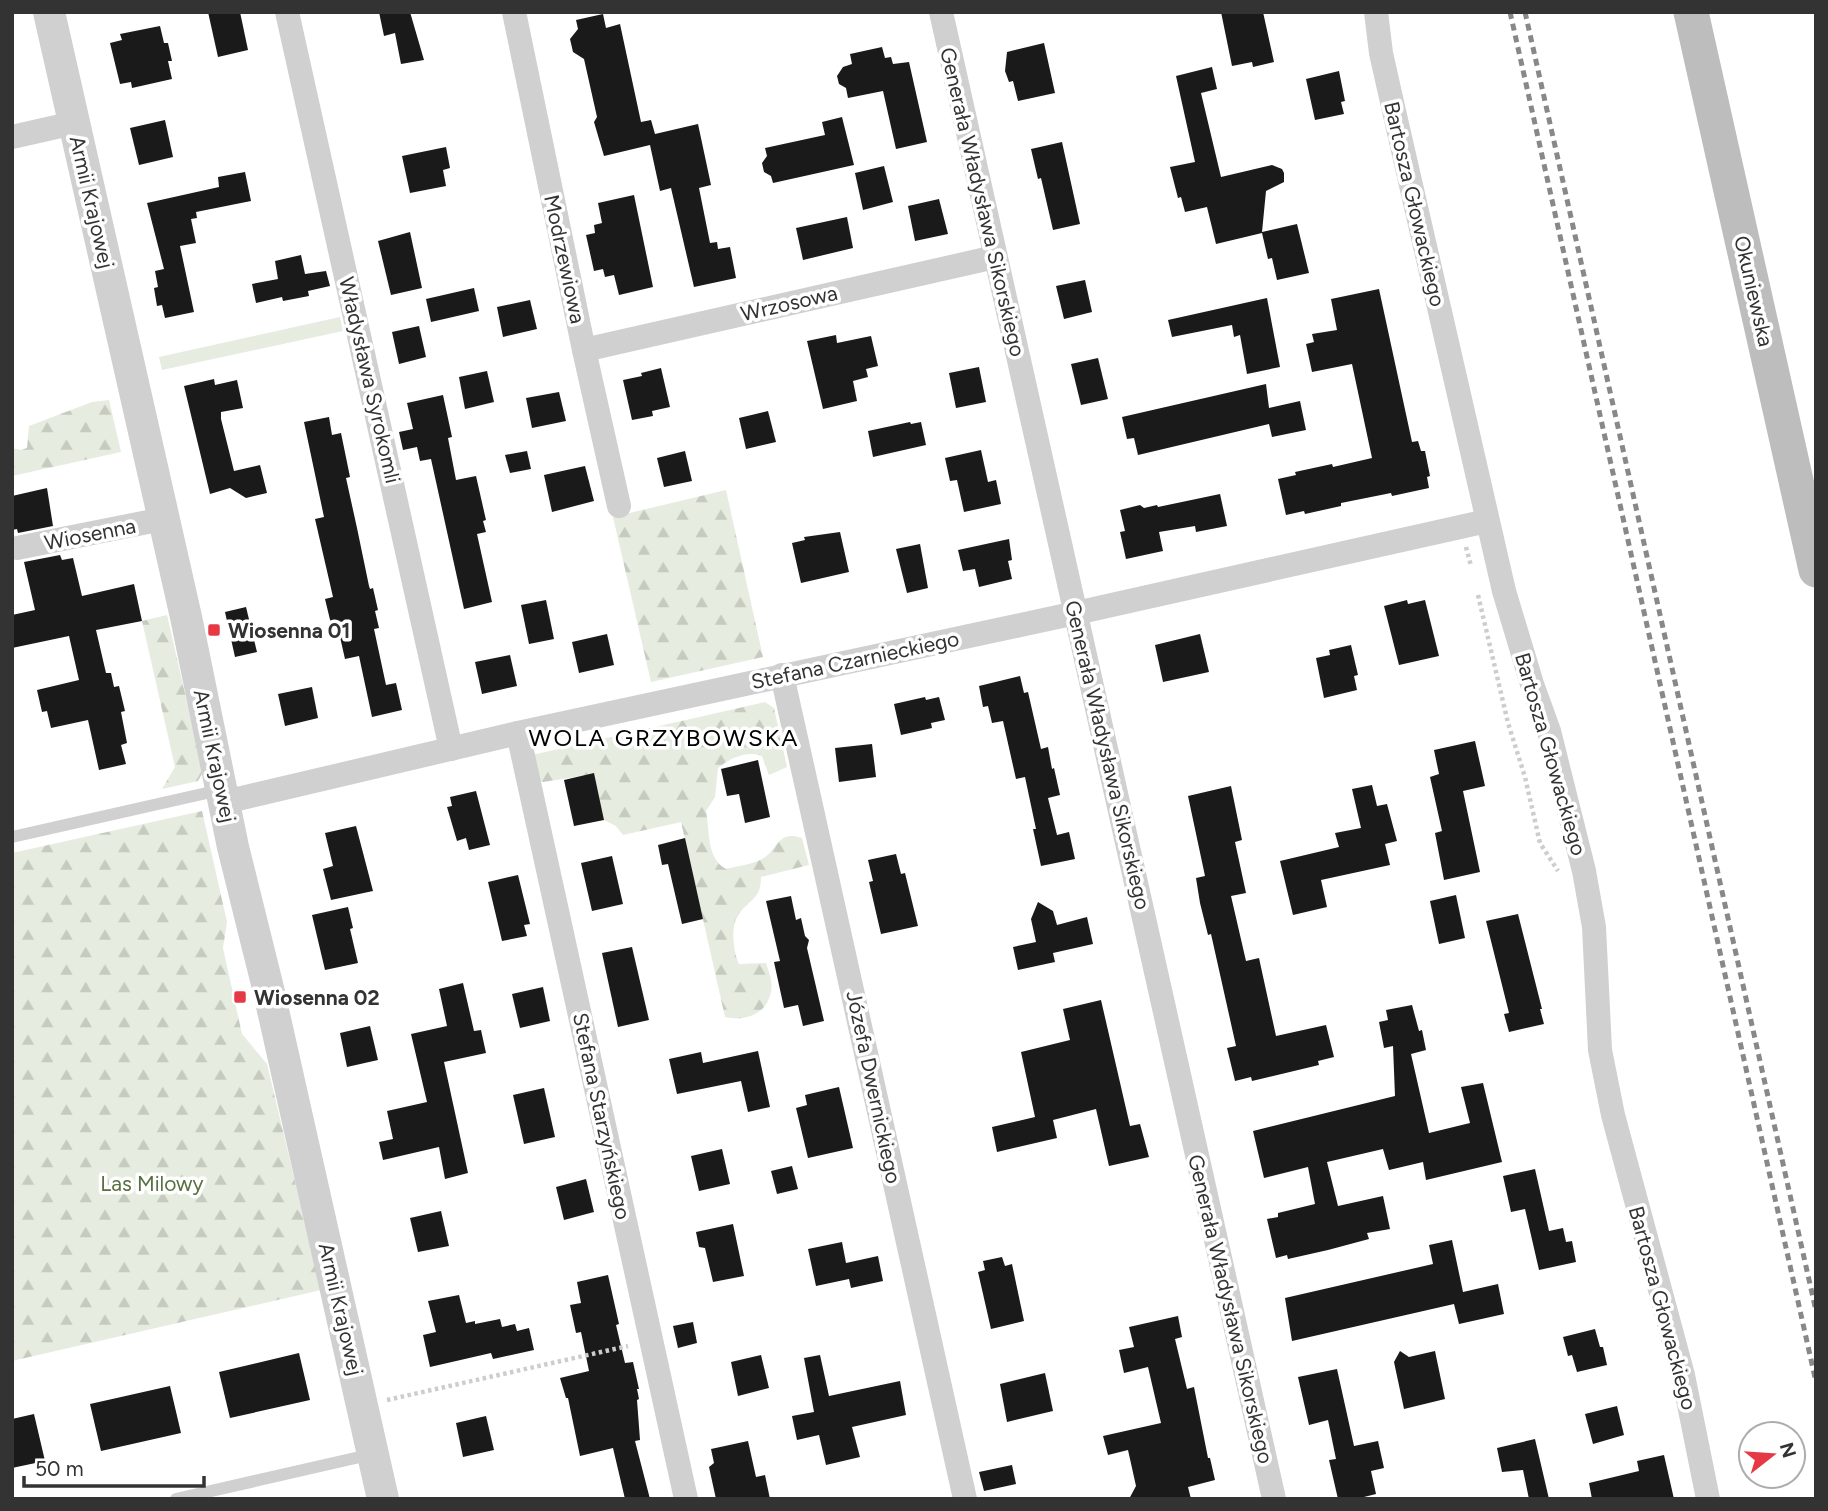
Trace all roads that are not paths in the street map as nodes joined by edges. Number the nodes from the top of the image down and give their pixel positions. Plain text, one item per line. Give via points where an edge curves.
1 (48, 12) edge
2 (287, 12) edge
3 (514, 12) edge
4 (941, 12) edge
5 (1376, 12) edge
6 (1691, 12) edge
7 (74, 123) junction
8 (12, 137) edge
9 (995, 257) junction
10 (584, 350) junction
11 (619, 506) dead end
12 (163, 519) junction
13 (1486, 521) junction
14 (18, 548) dead end
15 (1816, 570) edge
16 (1076, 613) junction
17 (782, 675) junction
18 (518, 733) junction
19 (451, 748) junction
20 (224, 796) junction
21 (12, 837) edge
22 (373, 1454) junction
23 (176, 1499) edge
24 (383, 1499) edge
25 (686, 1499) edge
26 (965, 1499) edge
27 (1274, 1499) edge
28 (1708, 1499) edge

1 - 7 street, Armii Krajowej
2 - 19 street, Władysława Syrokomli
3 - 10 street, Modrzewiowa
4 - 9 street, Generała Władysława Sikorskiego
5 - 13 street, Bartosza Głowackiego via 1381,53
6 - 15 main road, Okuniewska
7 - 8 street
7 - 12 street, Armii Krajowej
9 - 10 street, Wrzosowa
9 - 16 street, Generała Władysława Sikorskiego
10 - 11 street, Modrzewiowa
12 - 14 street, Wiosenna
12 - 20 street, Armii Krajowej
13 - 16 street, Stefana Czarnieckiego
13 - 28 street, Bartosza Głowackiego via 1582,859 1594,927 1600,1050 1610,1102 1683,1375
16 - 17 street, Stefana Czarnieckiego
16 - 27 street, Generała Władysława Sikorskiego
17 - 18 street, Stefana Czarnieckiego
17 - 26 street, Józefa Dwernickiego
18 - 19 street, Stefana Czarnieckiego
18 - 25 street, Stefana Starzyńskiego
19 - 20 street, Stefana Czarnieckiego
20 - 21 lane
20 - 22 street, Armii Krajowej
22 - 23 lane
22 - 24 street, Armii Krajowej

